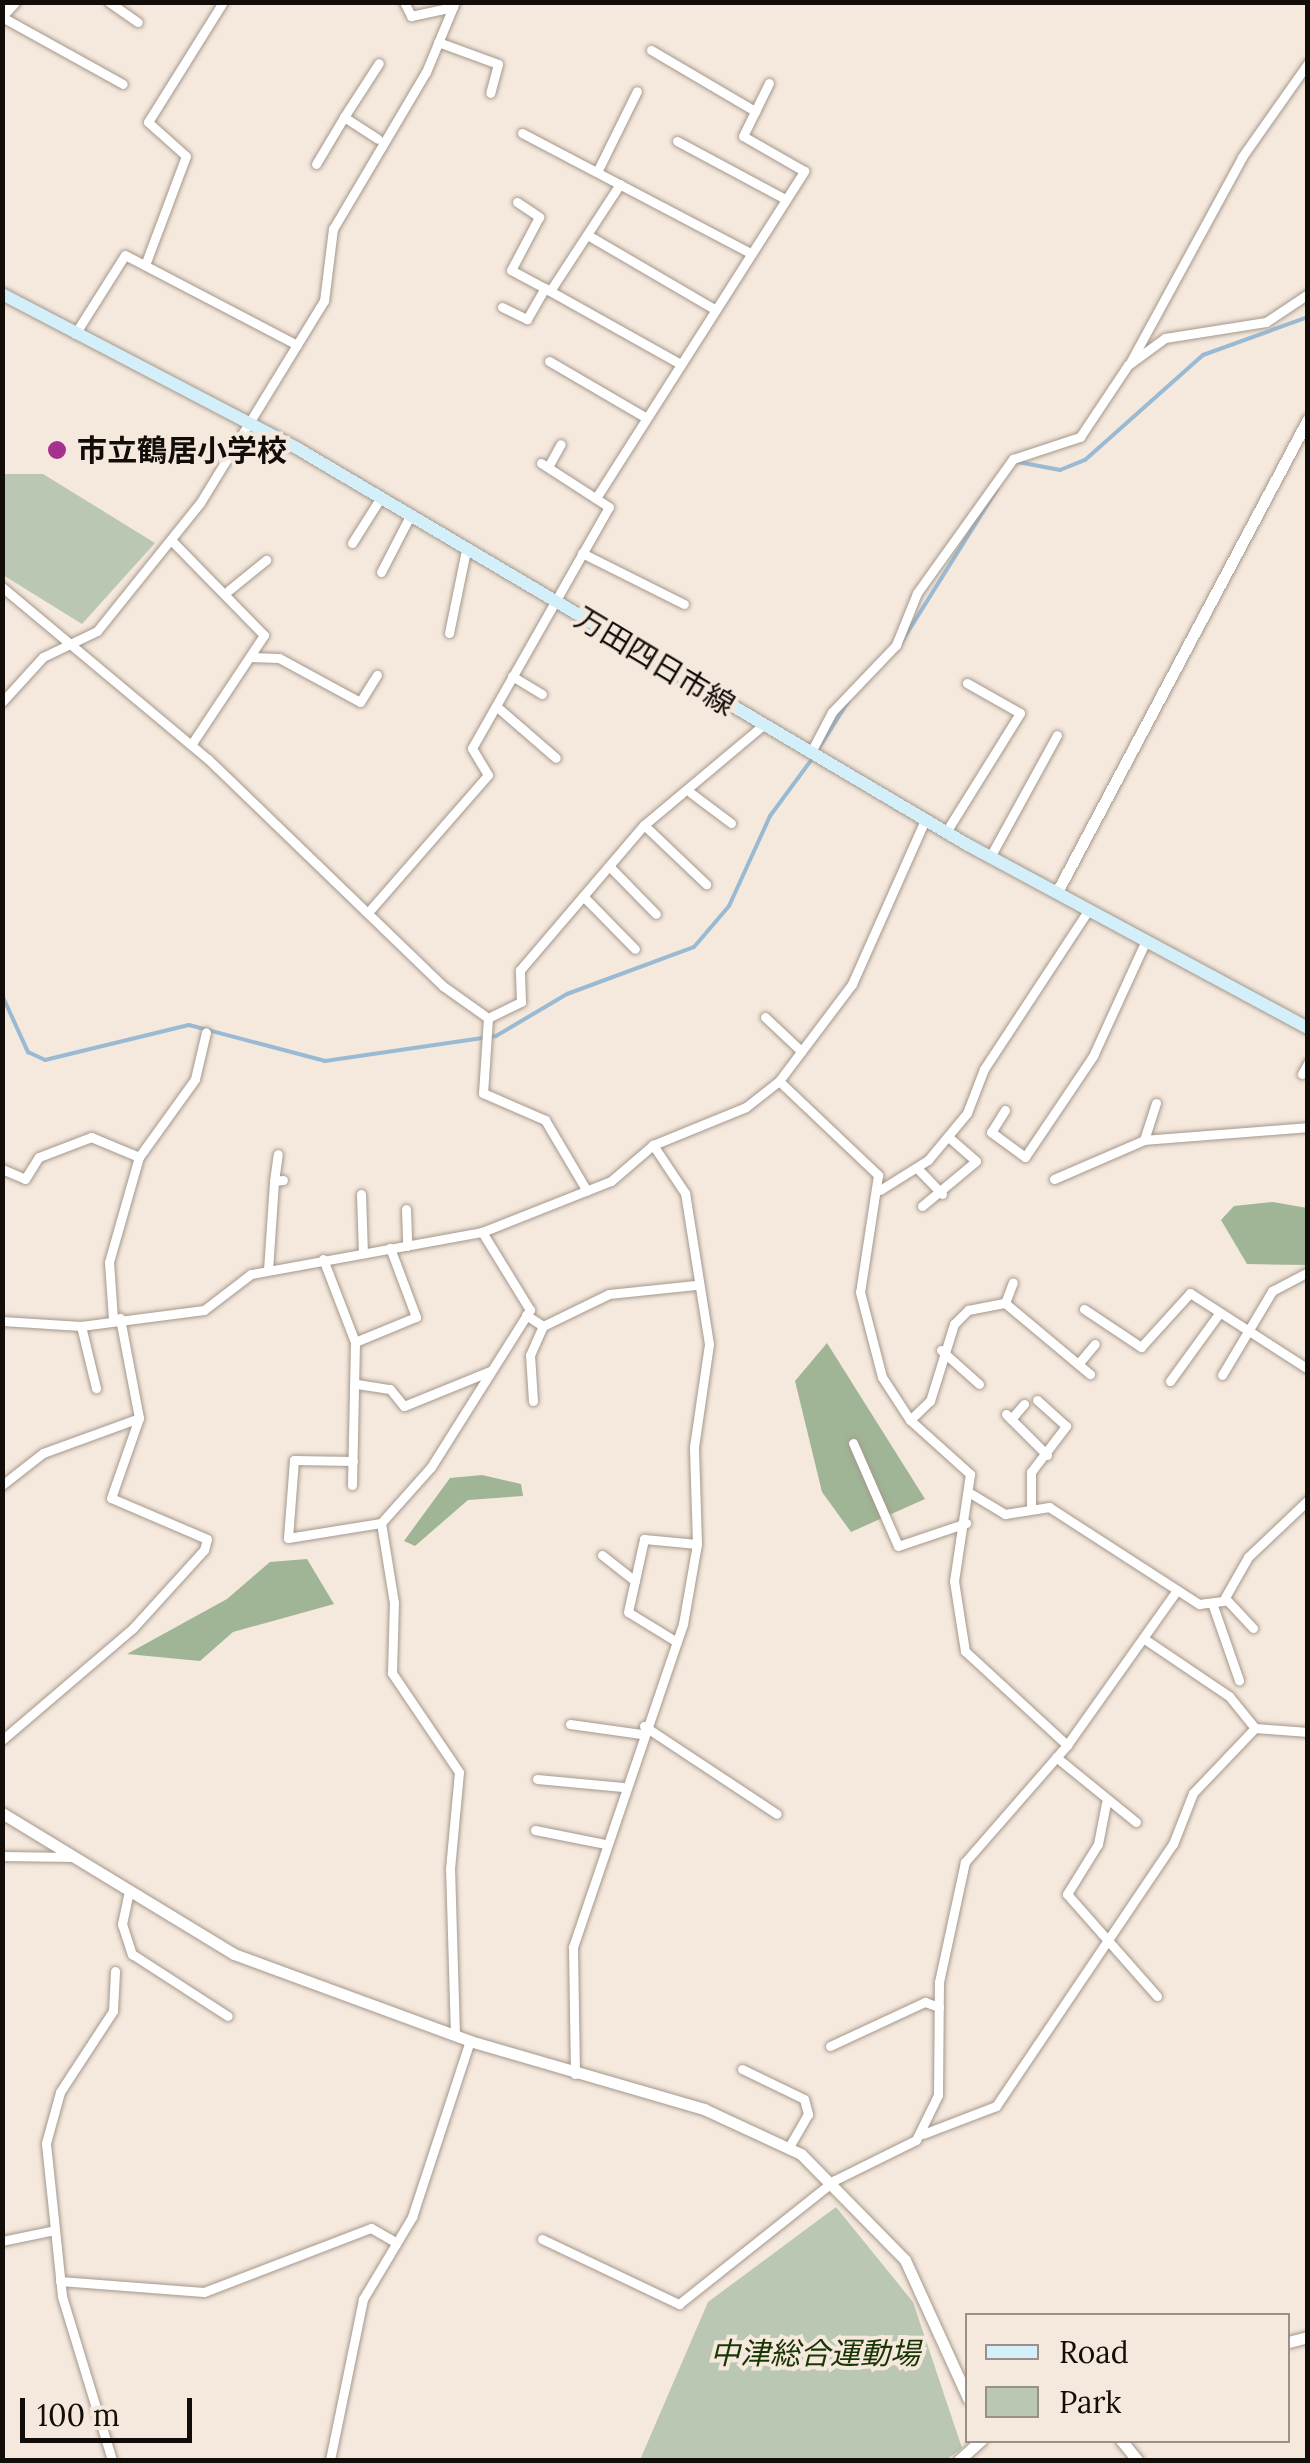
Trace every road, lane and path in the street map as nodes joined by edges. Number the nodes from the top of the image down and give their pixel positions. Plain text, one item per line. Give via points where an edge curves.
1 (14, 2) edge
2 (109, 2) edge
3 (224, 2) edge
4 (404, 2) edge
5 (454, 5) edge
6 (2, 16) edge
7 (138, 22) dead end
8 (438, 42) junction
9 (651, 50) dead end
10 (379, 63) dead end
11 (1308, 63) edge
12 (768, 83) dead end
13 (124, 84) dead end
14 (637, 91) dead end
15 (490, 93) dead end
16 (755, 111) junction
17 (344, 117) junction
18 (522, 133) dead end
19 (378, 139) junction
20 (677, 141) dead end
21 (316, 164) dead end
22 (596, 172) junction
23 (620, 184) junction
24 (786, 200) junction
25 (517, 202) dead end
26 (591, 238) junction
27 (751, 253) junction
28 (145, 265) junction
29 (548, 290) junction
30 (2, 294) edge
31 (1308, 294) edge
32 (502, 306) dead end
33 (714, 308) junction
34 (75, 334) junction
35 (297, 345) junction
36 (549, 362) dead end
37 (678, 363) junction
38 (1128, 366) junction
39 (643, 416) junction
40 (1308, 420) edge
41 (248, 421) junction
42 (1304, 435) edge
43 (561, 444) dead end
44 (381, 497) junction
45 (596, 498) junction
46 (411, 514) junction
47 (171, 540) junction
48 (352, 544) dead end
49 (466, 550) junction
50 (582, 553) junction
51 (266, 560) dead end
52 (381, 572) dead end
53 (2, 586) edge
54 (230, 590) junction
55 (554, 601) junction
56 (684, 604) dead end
57 (449, 632) dead end
58 (65, 647) junction
59 (250, 657) junction
60 (377, 674) dead end
61 (512, 676) junction
62 (966, 682) dead end
63 (542, 694) dead end
64 (2, 702) edge
65 (496, 706) junction
66 (763, 725) junction
67 (1057, 735) dead end
68 (192, 746) junction
69 (811, 752) junction
70 (556, 758) dead end
71 (691, 792) junction
72 (925, 820) junction
73 (644, 824) junction
74 (731, 824) dead end
75 (946, 832) junction
76 (990, 857) junction
77 (608, 866) junction
78 (706, 884) dead end
79 (1057, 892) junction
80 (583, 896) junction
81 (371, 909) junction
82 (1089, 909) junction
83 (656, 914) dead end
84 (1146, 940) junction
85 (634, 948) dead end
86 (488, 1018) junction
87 (765, 1018) dead end
88 (1308, 1028) edge
89 (206, 1032) dead end
90 (801, 1051) junction
91 (1308, 1063) edge
92 (1302, 1074) dead end
93 (779, 1081) junction
94 (1156, 1103) dead end
95 (1005, 1110) dead end
96 (1308, 1127) edge
97 (948, 1137) junction
98 (1144, 1140) junction
99 (653, 1144) junction
100 (278, 1154) dead end
101 (140, 1157) junction
102 (2, 1168) edge
103 (917, 1168) junction
104 (1054, 1179) dead end
105 (880, 1190) junction
106 (587, 1191) junction
107 (361, 1194) dead end
108 (942, 1194) junction
109 (922, 1206) dead end
110 (406, 1209) dead end
111 (482, 1232) junction
112 (407, 1246) junction
113 (390, 1248) junction
114 (362, 1253) junction
115 (323, 1259) junction
116 (268, 1270) junction
117 (1308, 1272) edge
118 (1013, 1282) dead end
119 (696, 1285) junction
120 (1004, 1303) junction
121 (1084, 1309) dead end
122 (526, 1315) junction
123 (1218, 1315) junction
124 (117, 1318) junction
125 (2, 1321) edge
126 (81, 1326) junction
127 (543, 1326) junction
128 (1249, 1330) junction
129 (356, 1342) junction
130 (1096, 1344) dead end
131 (941, 1350) junction
132 (1078, 1364) junction
133 (1308, 1369) edge
134 (490, 1371) junction
135 (1090, 1374) dead end
136 (1222, 1375) dead end
137 (1170, 1381) dead end
138 (357, 1384) junction
139 (979, 1384) dead end
140 (96, 1388) dead end
141 (1037, 1400) dead end
142 (533, 1401) dead end
143 (1024, 1404) dead end
144 (139, 1418) junction
145 (910, 1420) junction
146 (853, 1443) dead end
147 (1047, 1454) junction
148 (353, 1461) junction
149 (352, 1484) dead end
150 (2, 1485) edge
151 (970, 1493) junction
152 (1308, 1500) edge
153 (1031, 1506) junction
154 (966, 1523) junction
155 (380, 1524) junction
156 (697, 1544) junction
157 (602, 1555) dead end
158 (635, 1580) junction
159 (1174, 1593) junction
160 (1225, 1598) junction
161 (1212, 1603) junction
162 (1252, 1628) dead end
163 (1143, 1638) junction
164 (677, 1642) junction
165 (1239, 1680) dead end
166 (570, 1724) dead end
167 (1254, 1728) junction
168 (642, 1730) junction
169 (1308, 1732) edge
170 (2, 1740) edge
171 (1066, 1745) junction
172 (1056, 1757) junction
173 (537, 1779) dead end
174 (622, 1787) junction
175 (1106, 1803) junction
176 (2, 1813) edge
177 (777, 1814) dead end
178 (1136, 1822) dead end
179 (535, 1830) dead end
180 (605, 1844) junction
181 (2, 1856) edge
182 (74, 1857) junction
183 (129, 1890) junction
184 (1109, 1934) junction
185 (115, 1971) dead end
186 (1157, 1996) dead end
187 (938, 2007) junction
188 (228, 2016) dead end
189 (455, 2035) junction
190 (470, 2041) junction
191 (830, 2046) dead end
192 (742, 2069) dead end
193 (575, 2074) junction
194 (920, 2135) junction
195 (789, 2147) junction
196 (835, 2180) junction
197 (55, 2230) junction
198 (542, 2239) dead end
199 (392, 2240) junction
200 (2, 2241) edge
201 (60, 2281) junction
202 (965, 2391) edge
203 (977, 2443) edge
204 (112, 2460) edge
205 (330, 2460) edge
206 (958, 2460) edge

1 - 6 street
2 - 7 street
3 - 28 street via 148,122 186,156
4 - 5 street via 411,16
5 - 8 street
6 - 13 street
8 - 15 street via 498,64
8 - 19 street
9 - 16 street
10 - 17 street
11 - 38 street via 1242,157
12 - 16 street
14 - 22 street
16 - 24 street via 742,136 804,171
17 - 19 street
17 - 21 street
18 - 22 street
19 - 35 street via 333,229 324,301
20 - 24 street
22 - 23 street
23 - 26 street
23 - 27 street
24 - 27 street
25 - 29 street via 539,217 511,270
26 - 29 street via 581,237
26 - 33 street
27 - 33 street
28 - 34 street via 125,255
28 - 35 street
29 - 32 street via 528,319
29 - 37 street
30 - 34 main road, 万田四日市線
31 - 38 street via 1266,322 1165,338
33 - 37 street
34 - 41 main road, 万田四日市線
35 - 41 street
36 - 39 street
37 - 39 street
38 - 69 street via 1080,438 1026,450 1002,470 917,594 896,645 832,712
39 - 45 street
40 - 42 street
41 - 44 main road, 万田四日市線
41 - 47 street
42 - 79 street
43 - 45 street via 544,465
44 - 46 main road, 万田四日市線
44 - 48 street
45 - 50 street via 609,507
46 - 49 main road, 万田四日市線
46 - 52 street
47 - 54 street
47 - 58 street via 97,630
49 - 55 main road, 万田四日市線
49 - 57 street
50 - 55 street
50 - 56 street
51 - 54 street
53 - 58 street
54 - 59 street via 264,635
55 - 61 street
55 - 66 main road, 万田四日市線
58 - 64 street
58 - 68 street
59 - 60 street via 279,658 360,702
59 - 68 street
61 - 63 street
61 - 65 street
62 - 75 street via 1020,713
65 - 70 street
65 - 81 street via 472,748 488,776
66 - 69 main road, 万田四日市線
66 - 71 street
67 - 76 street
68 - 81 street
69 - 72 main road, 万田四日市線
71 - 73 street
71 - 74 street
72 - 75 main road, 万田四日市線
72 - 90 street via 852,984
73 - 77 street
73 - 78 street
75 - 76 main road, 万田四日市線
76 - 79 main road, 万田四日市線
77 - 80 street
77 - 83 street
79 - 82 main road, 万田四日市線
80 - 85 street
80 - 86 street via 520,970 520,1002
81 - 86 street via 443,986
82 - 84 main road, 万田四日市線
82 - 97 street
84 - 88 main road, 万田四日市線
84 - 95 street via 1092,1056 1026,1157 991,1132
86 - 106 street via 483,1093 545,1120
87 - 90 street
89 - 101 street via 196,1079
90 - 93 street
91 - 92 street
93 - 99 street via 746,1108
93 - 105 street via 869,1160
94 - 98 street
96 - 98 street
97 - 103 street
97 - 108 street via 976,1161
98 - 104 street
99 - 106 street
99 - 119 street via 684,1193
100 - 116 street
101 - 102 street via 91,1138 39,1158 25,1180
101 - 124 street via 109,1262
103 - 105 street
103 - 108 street
105 - 145 street via 860,1292 882,1376
106 - 111 street
107 - 114 street
108 - 109 street
110 - 112 street
111 - 112 street
111 - 122 street
112 - 113 street
113 - 114 street
113 - 129 street via 416,1318
114 - 115 street
115 - 116 street
115 - 129 street
116 - 124 street via 204,1310
117 - 128 street via 1272,1291
118 - 120 street
119 - 127 street via 609,1294
119 - 156 street via 709,1362 694,1447
120 - 131 street via 968,1310
120 - 132 street
121 - 123 street via 1141,1347 1190,1293
122 - 127 street
122 - 134 street
123 - 128 street
123 - 137 street
124 - 126 street
124 - 144 street
125 - 126 street
126 - 140 street
127 - 142 street via 530,1355
128 - 133 street
128 - 136 street
129 - 138 street
130 - 132 street
131 - 139 street
131 - 145 street via 930,1401
132 - 135 street
134 - 138 street via 404,1406 390,1388
134 - 155 street via 431,1467
138 - 148 street
141 - 147 street via 1066,1426
143 - 147 street via 1008,1416
144 - 150 street via 59,1446
144 - 170 street via 111,1498 208,1539 204,1550 133,1628
145 - 151 street via 970,1474
146 - 154 street via 898,1546
147 - 153 street via 1030,1472
148 - 149 street
148 - 155 street via 294,1460 288,1538
151 - 153 street via 1005,1514
151 - 154 street
152 - 160 street via 1248,1557
153 - 159 street via 1108,1542
154 - 171 street via 954,1581 964,1652
155 - 189 street via 394,1603 392,1673 459,1772 450,1869
156 - 158 street via 649,1536
156 - 164 street
157 - 158 street
158 - 164 street via 630,1617
159 - 161 street
159 - 163 street
160 - 161 street
160 - 162 street
161 - 165 street
163 - 167 street via 1229,1696
163 - 171 street
164 - 168 street
166 - 168 street
167 - 169 street
167 - 184 street via 1193,1793 1173,1844
168 - 174 street
168 - 177 street
171 - 172 street
172 - 175 street
172 - 187 street via 960,1872
173 - 174 street
174 - 180 street
175 - 178 street
175 - 184 street via 1098,1844 1066,1894
176 - 182 street
179 - 180 street
180 - 193 street via 573,1947
181 - 182 street
182 - 183 street
183 - 188 street via 122,1924 132,1954
183 - 189 street via 234,1954
184 - 186 street
184 - 194 street via 996,2106
185 - 197 street via 105,2030 50,2116
187 - 191 street via 925,2002
187 - 194 street via 938,2095
189 - 190 street
190 - 193 street
190 - 199 street via 426,2180
192 - 195 street via 804,2099 808,2114
193 - 195 street via 704,2109
194 - 196 street
195 - 196 street
196 - 198 street via 679,2304
196 - 202 street via 905,2260
197 - 200 street
197 - 201 street
199 - 201 street via 371,2228 204,2292
199 - 205 street via 349,2349
201 - 204 street
203 - 206 street

